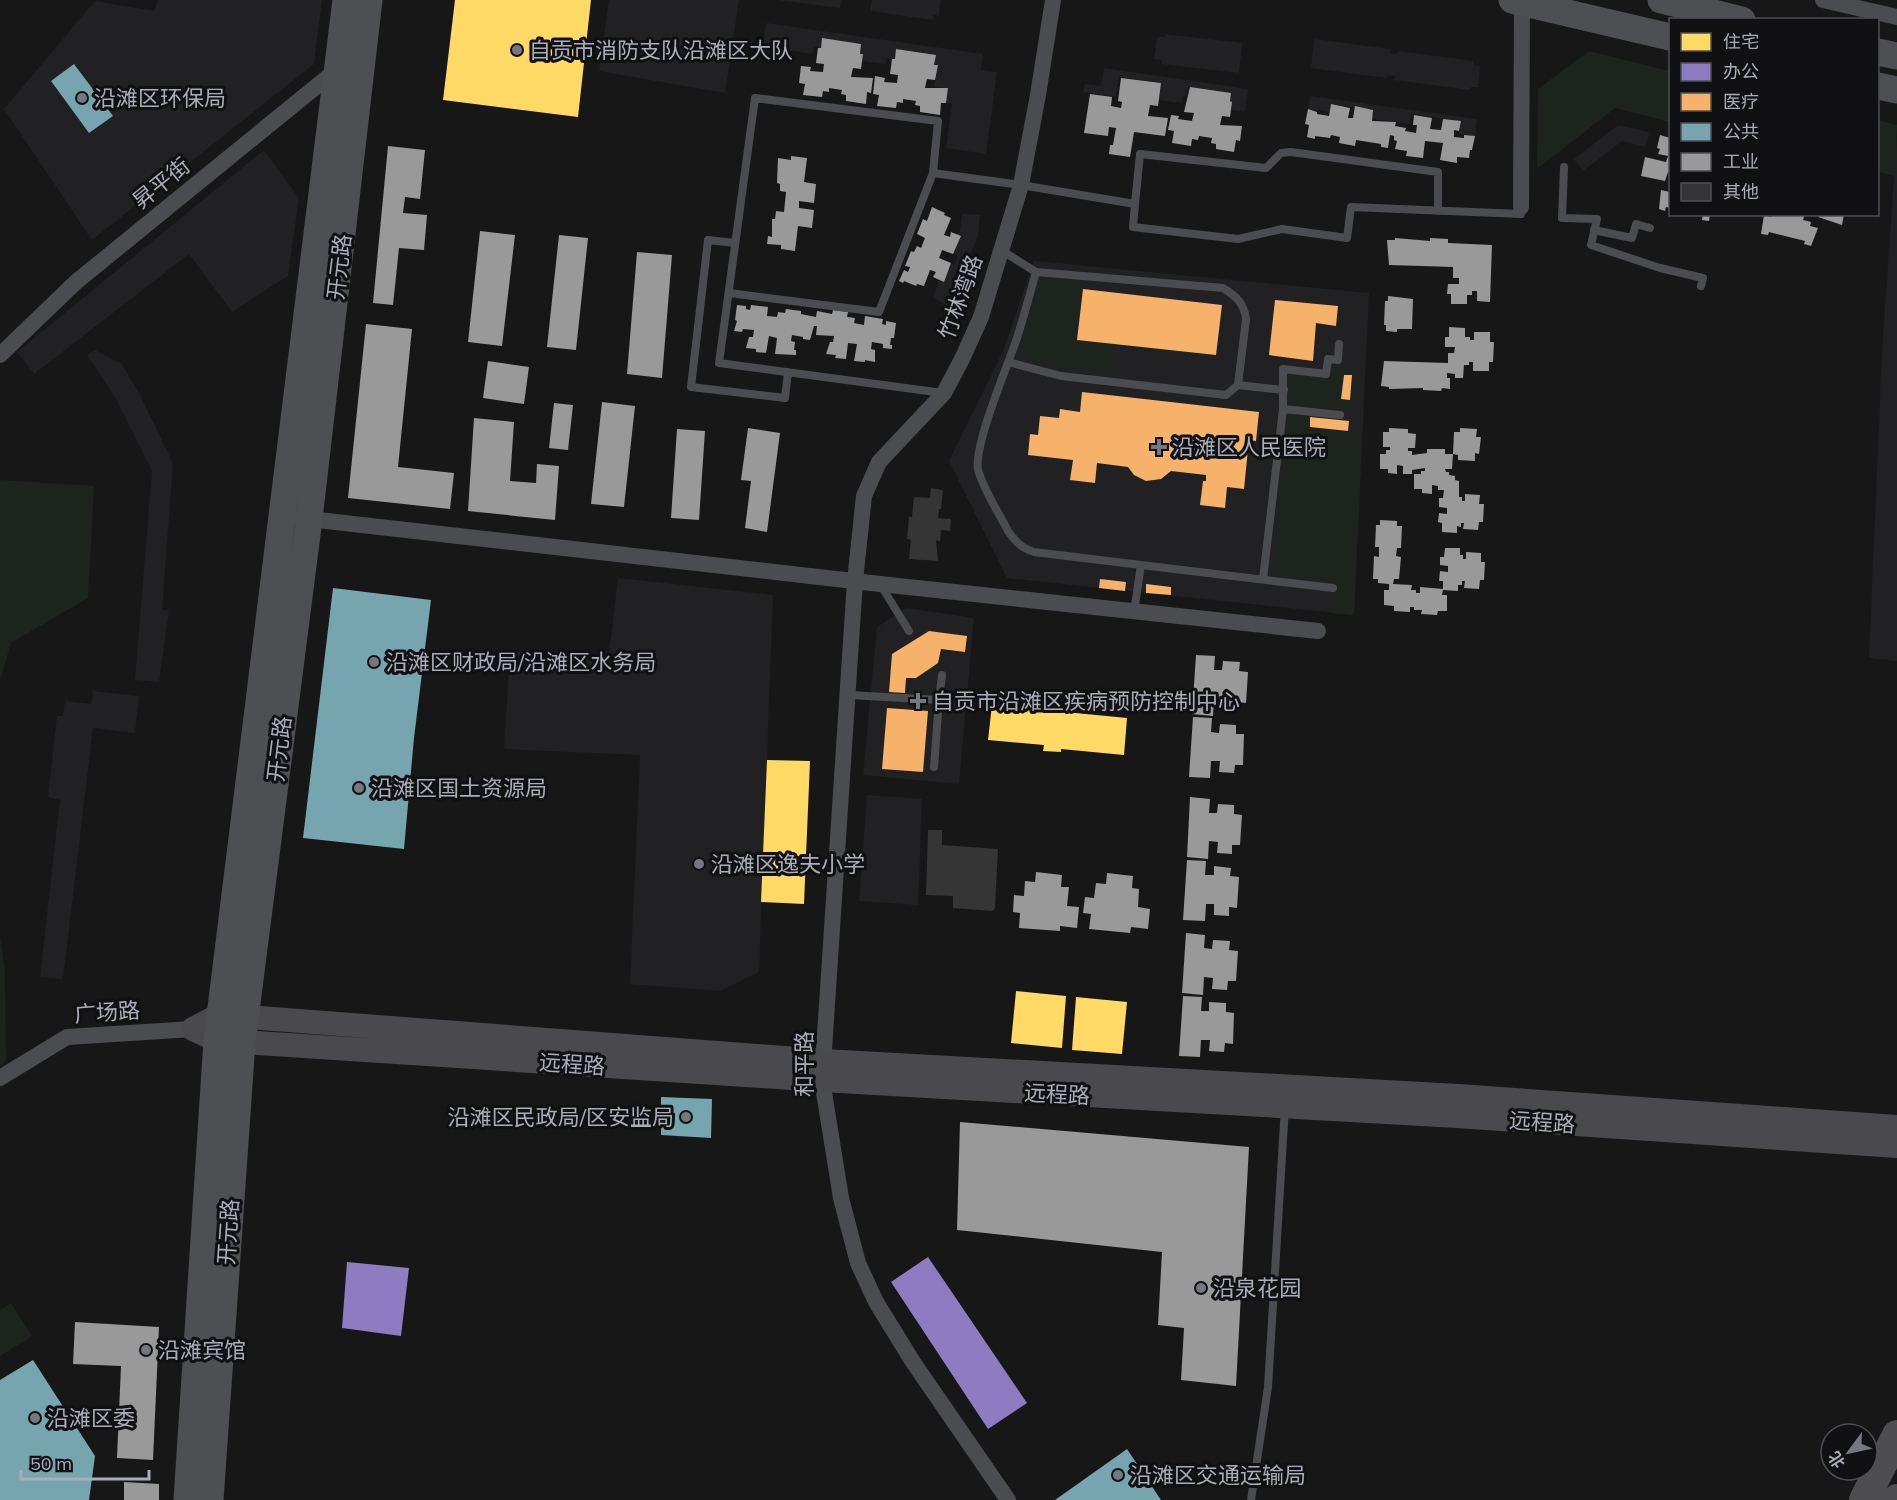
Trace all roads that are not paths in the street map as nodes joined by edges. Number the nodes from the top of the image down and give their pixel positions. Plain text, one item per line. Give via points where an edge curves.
1 (346, 0) edge
2 (369, 0) edge
3 (1053, 0) edge
4 (1519, 0) edge
5 (1661, 0) edge
6 (1823, 0) edge
7 (1897, 17) edge
8 (1734, 18) edge
9 (1669, 37) edge
10 (1879, 52) edge
11 (1897, 56) edge
12 (350, 69) junction
13 (1879, 86) edge
14 (1897, 90) edge
15 (1564, 167) dead end
16 (933, 174) junction
17 (1021, 185) junction
18 (1135, 204) junction
19 (1521, 210) joint
20 (1438, 211) junction
21 (1650, 228) dead end
22 (1594, 230) junction
23 (735, 243) junction
24 (1001, 250) junction
25 (1036, 272) junction
26 (1701, 286) dead end
27 (729, 293) junction
28 (1340, 344) dead end
29 (0, 355) edge
30 (1008, 362) junction
31 (788, 372) junction
32 (1238, 385) junction
33 (1284, 390) junction
34 (944, 393) junction
35 (1283, 409) junction
36 (1340, 415) dead end
37 (283, 516) junction
38 (309, 519) junction
39 (1141, 565) junction
40 (1263, 579) junction
41 (855, 581) junction
42 (880, 584) junction
43 (1333, 588) dead end
44 (1134, 612) junction
45 (1318, 630) dead end
46 (909, 631) dead end
47 (942, 675) dead end
48 (849, 695) junction
49 (939, 700) junction
50 (934, 768) dead end
51 (231, 1028) junction
52 (193, 1029) joint
53 (823, 1070) junction
54 (0, 1078) edge
55 (1285, 1107) junction
56 (1897, 1127) edge
57 (1897, 1146) edge
58 (1897, 1435) edge
59 (187, 1500) edge
60 (210, 1500) edge
61 (1008, 1500) edge
62 (1251, 1500) edge
63 (1864, 1500) edge

1 - 12 main road, 开元路
2 - 12 main road, 开元路
3 - 17 street, 竹林湾路
4 - 9 main road
4 - 19 street
5 - 8 main road
6 - 7 street
10 - 11 main road
12 - 29 street, 昇平街 via 76,282
12 - 37 main road, 开元路
12 - 38 main road, 开元路
13 - 14 main road
15 - 22 lane via 1562,218 1597,219
16 - 17 lane
16 - 23 lane via 938,121 755,98
16 - 27 lane via 879,312
17 - 18 lane
17 - 24 street, 竹林湾路
18 - 20 lane via 1133,227 1238,239 1282,229 1347,238 1351,207
18 - 20 lane via 1140,154 1266,168 1281,153 1291,152 1438,172
19 - 20 lane
21 - 22 lane via 1636,224 1632,238
22 - 26 lane via 1591,245 1703,278
23 - 27 lane
23 - 31 lane via 708,240 691,387 784,398
24 - 25 lane
24 - 34 street, 竹林湾路 via 981,317
25 - 30 lane
25 - 32 lane via 1223,288 1245,310
27 - 31 lane via 719,363
28 - 33 lane via 1338,360 1328,359 1326,374 1283,369
30 - 32 lane via 1062,375 1226,395
30 - 39 lane via 978,464 1008,531 1019,544 1034,552
31 - 34 lane
32 - 33 lane
33 - 35 lane
34 - 41 street, 竹林湾路 via 879,462 864,496
35 - 36 lane
35 - 40 lane
37 - 38 street
37 - 51 main road, 开元路
38 - 41 street
38 - 51 main road, 开元路
39 - 40 lane
39 - 44 lane
40 - 43 lane
41 - 42 street
41 - 48 street, 和平路
42 - 44 street
42 - 46 lane
44 - 45 street
47 - 49 lane
48 - 49 lane
48 - 53 street, 和平路
49 - 50 lane
51 - 52 main road
51 - 53 main road, 远程路
51 - 59 main road, 开元路
51 - 60 main road, 开元路
52 - 54 street, 广场路 via 67,1037
53 - 55 main road, 远程路
53 - 56 main road, 远程路 via 1446,1095
53 - 61 street, 和平路 via 841,1198 858,1263 876,1302 913,1362
55 - 57 main road, 远程路
55 - 62 lane via 1268,1387
58 - 63 highway

